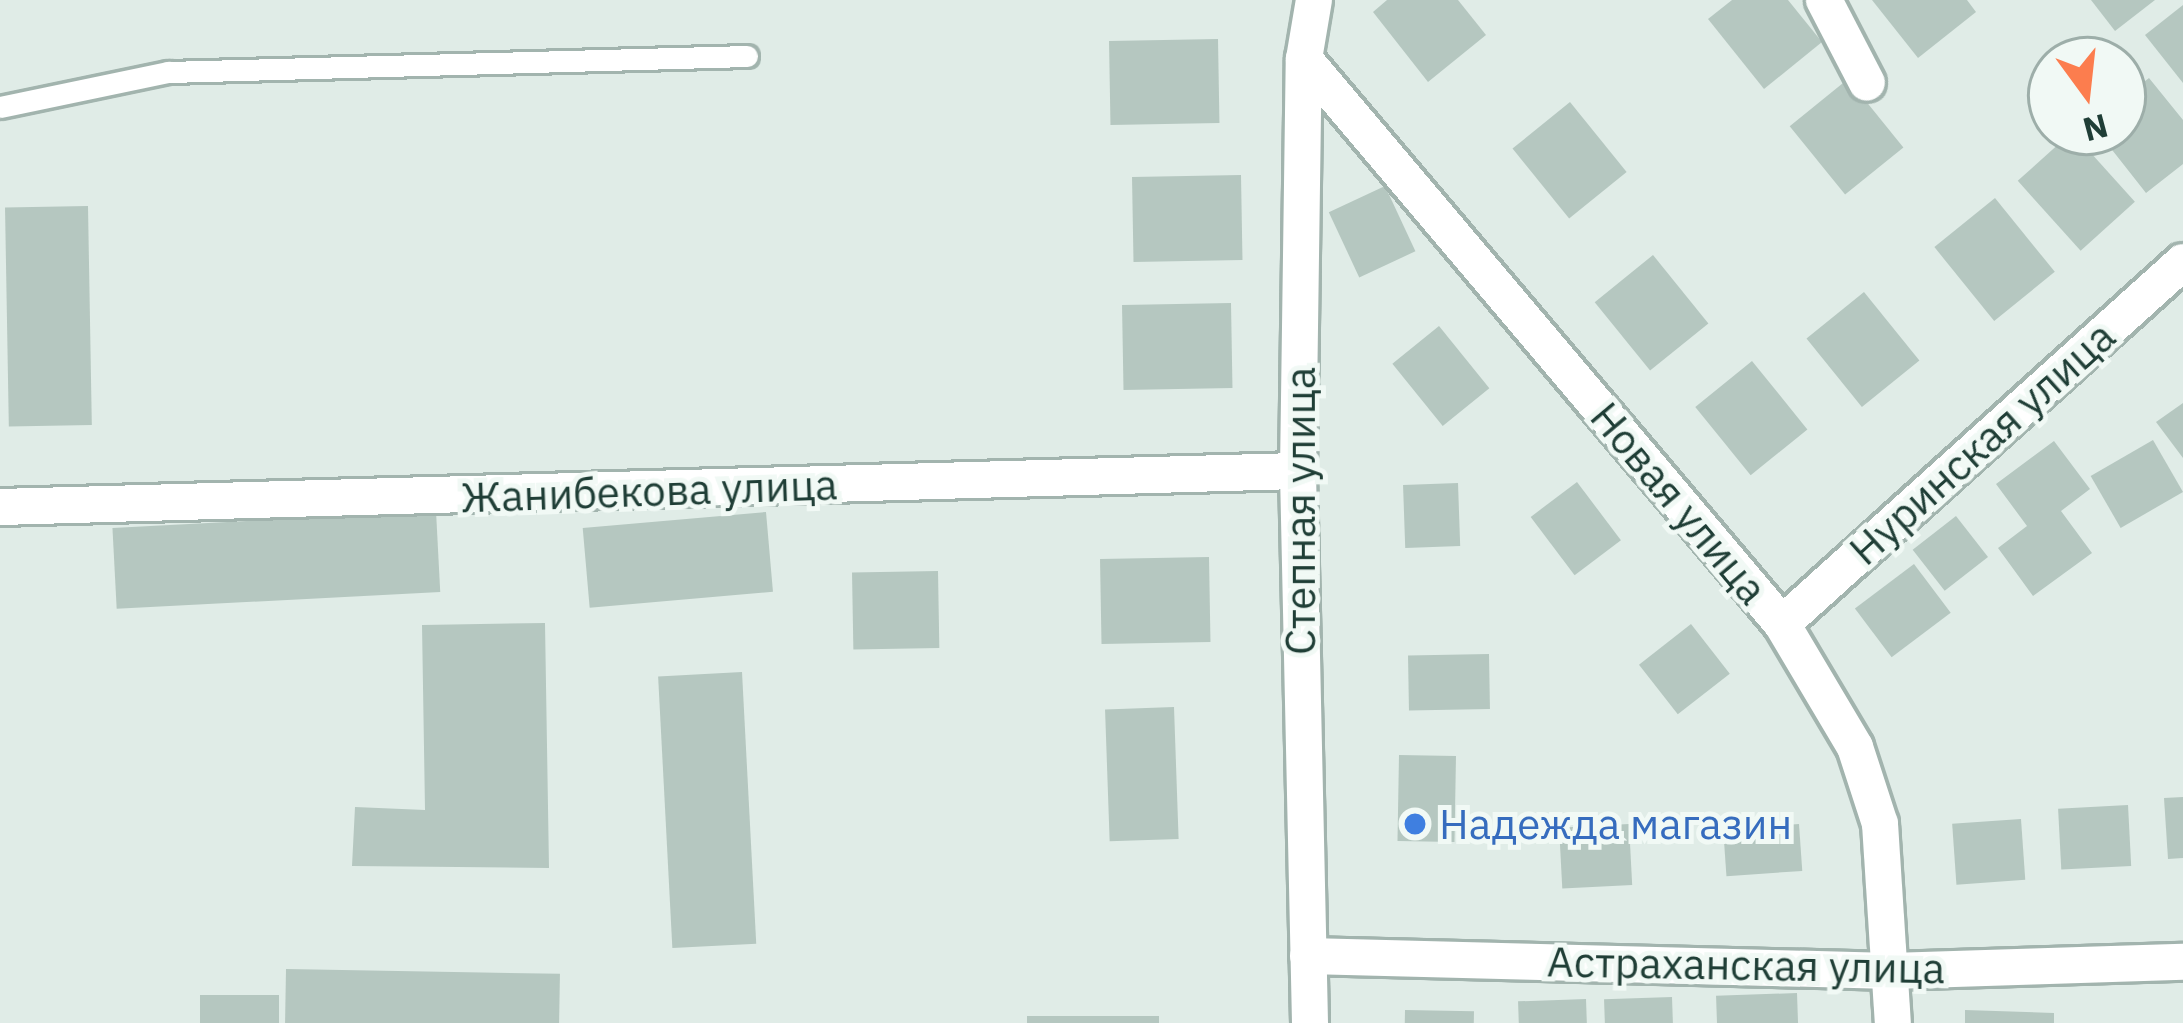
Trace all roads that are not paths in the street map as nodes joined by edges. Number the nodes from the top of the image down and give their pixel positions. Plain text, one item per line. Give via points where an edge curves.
1 (1314, 0) edge
2 (1824, 0) edge
3 (747, 56) dead end
4 (1304, 58) junction
5 (1867, 83) dead end
6 (0, 107) edge
7 (2183, 262) edge
8 (1298, 471) junction
9 (0, 507) edge
10 (1782, 624) junction
11 (1308, 956) junction
12 (2183, 962) edge
13 (1892, 971) junction
14 (1310, 1023) edge
15 (1892, 1023) edge

1 - 4 street, Степная улица
2 - 5 street
3 - 6 lane via 168,72
4 - 8 street, Степная улица
4 - 10 street, Новая улица
7 - 10 street, Нуринская улица
8 - 9 street, Жанибекова улица
8 - 11 street, Степная улица
10 - 13 street, Новая улица via 1855,747 1874,805
11 - 13 street, Астраханская улица
11 - 14 street, Степная улица
12 - 13 street, Астраханская улица
13 - 15 street, Новая улица

